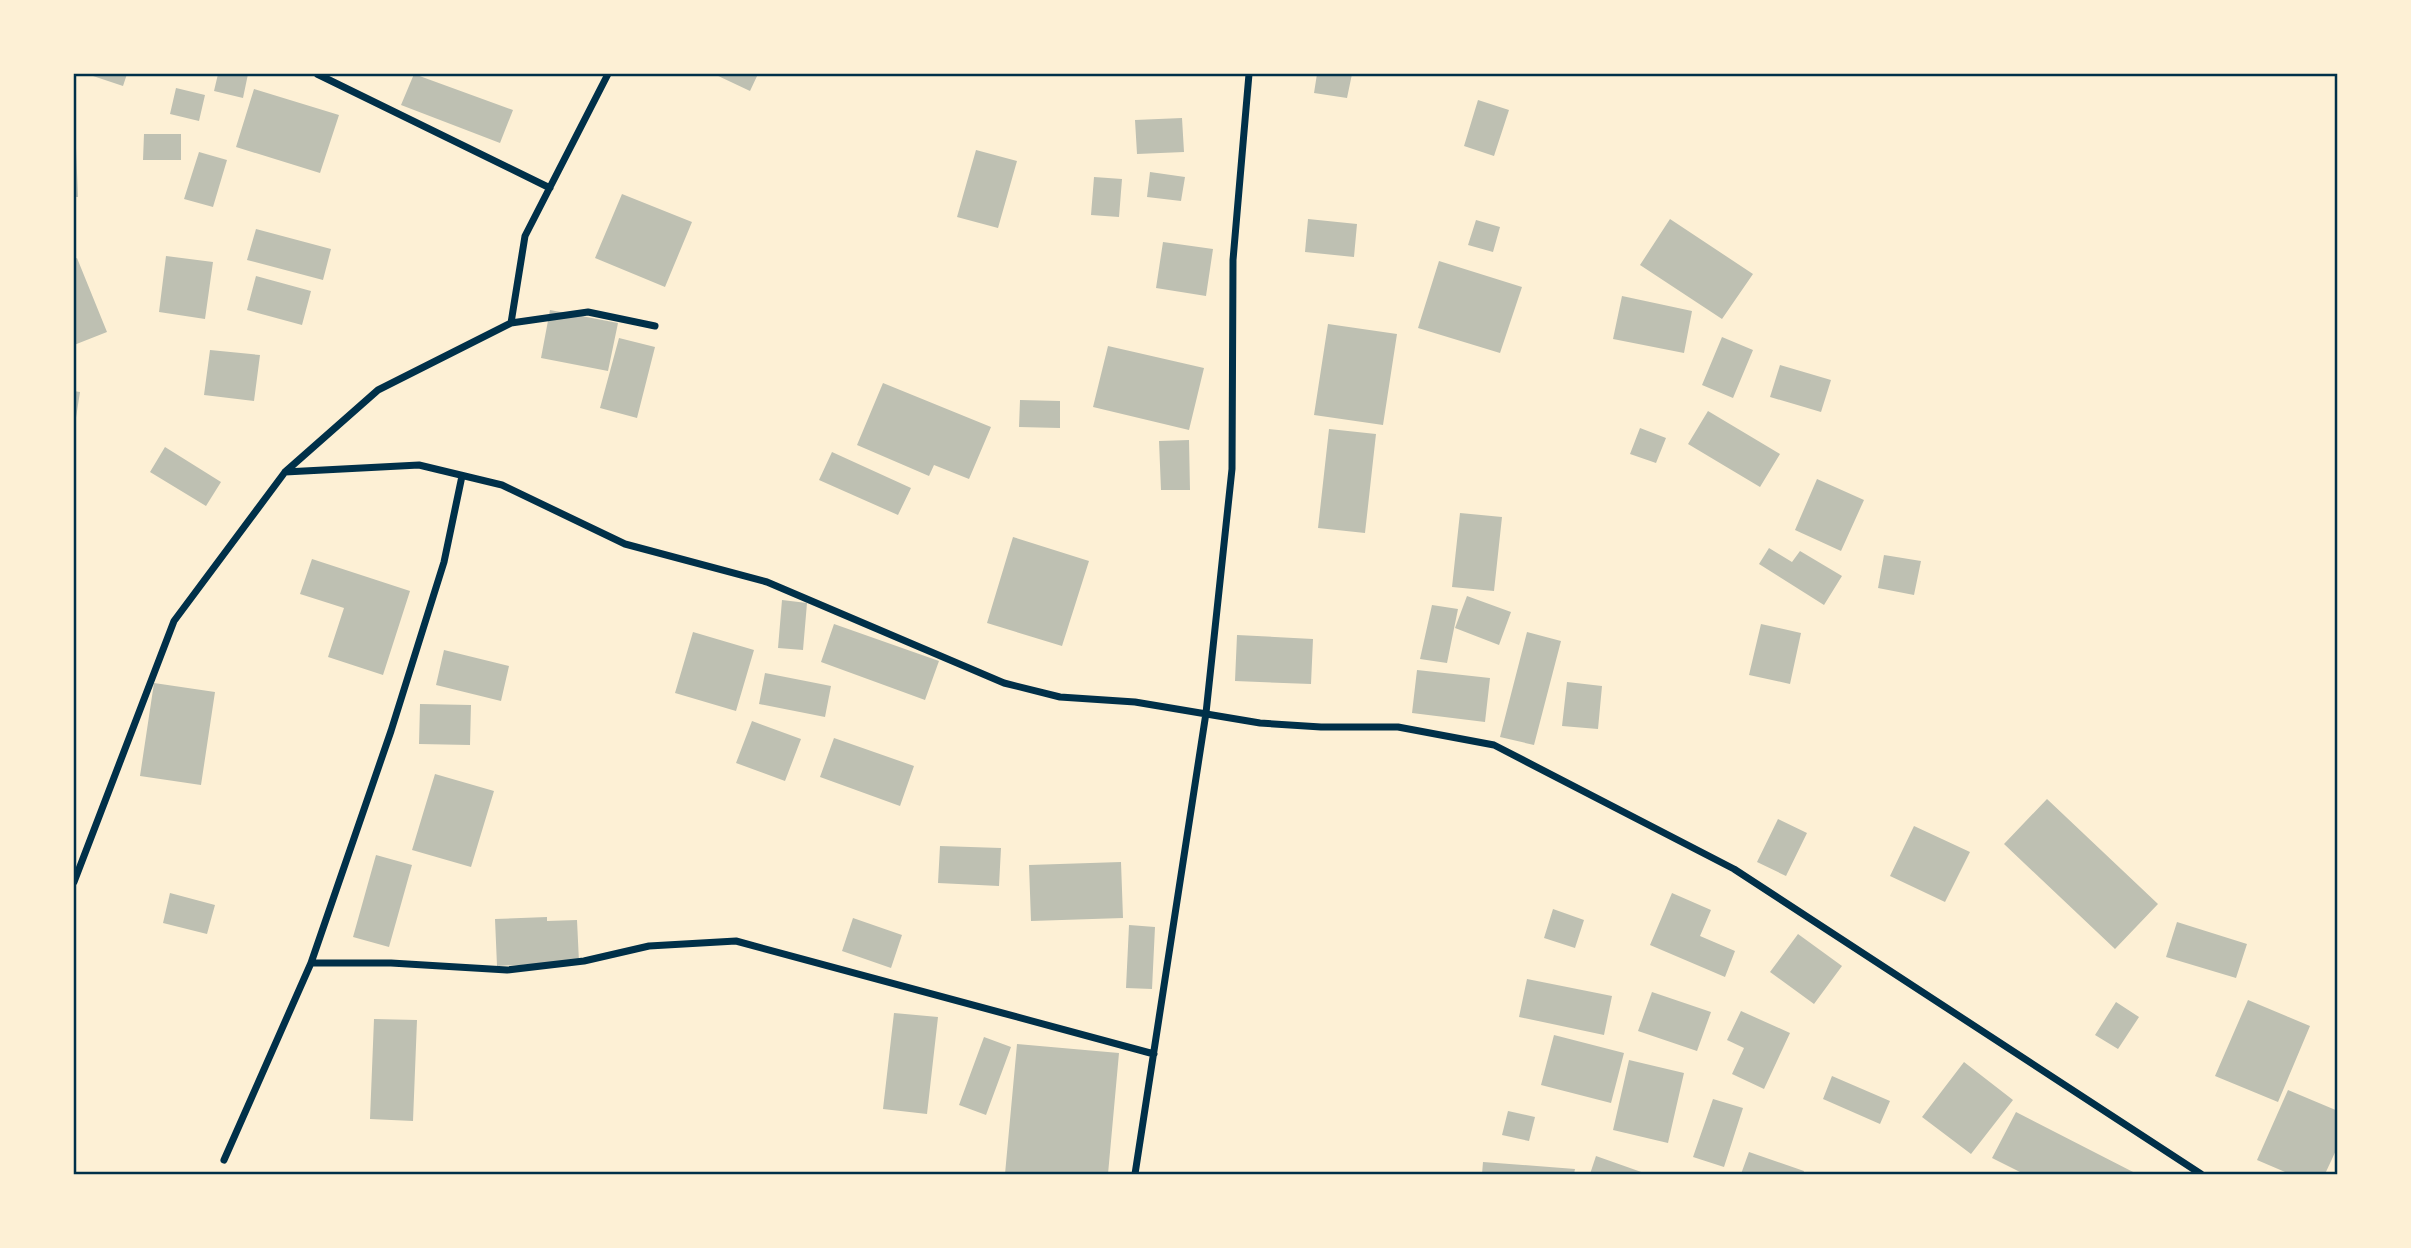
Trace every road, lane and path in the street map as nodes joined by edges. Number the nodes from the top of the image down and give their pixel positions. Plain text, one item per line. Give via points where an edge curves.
1 (317, 74) edge
2 (608, 74) edge
3 (1249, 74) edge
4 (550, 188) junction
5 (511, 323) junction
6 (654, 326) dead end
7 (285, 472) junction
8 (462, 476) junction
9 (1206, 713) junction
10 (74, 882) edge
11 (311, 963) junction
12 (1154, 1054) junction
13 (224, 1160) dead end
14 (1135, 1174) edge
15 (2202, 1174) edge

1 - 4 street
2 - 4 street
3 - 9 street via 1233,260 1232,469
4 - 5 street via 525,236
5 - 6 street via 588,312
5 - 7 street via 378,390
7 - 8 street via 419,465
7 - 10 street via 174,621
8 - 9 street via 502,485 625,544 768,582 1004,683 1060,697
8 - 11 street via 444,562 412,666
9 - 12 street
9 - 15 street via 1260,723 1398,727 1494,745 1734,869
11 - 12 street via 507,970 584,961 649,946 736,941
11 - 13 street
12 - 14 street

